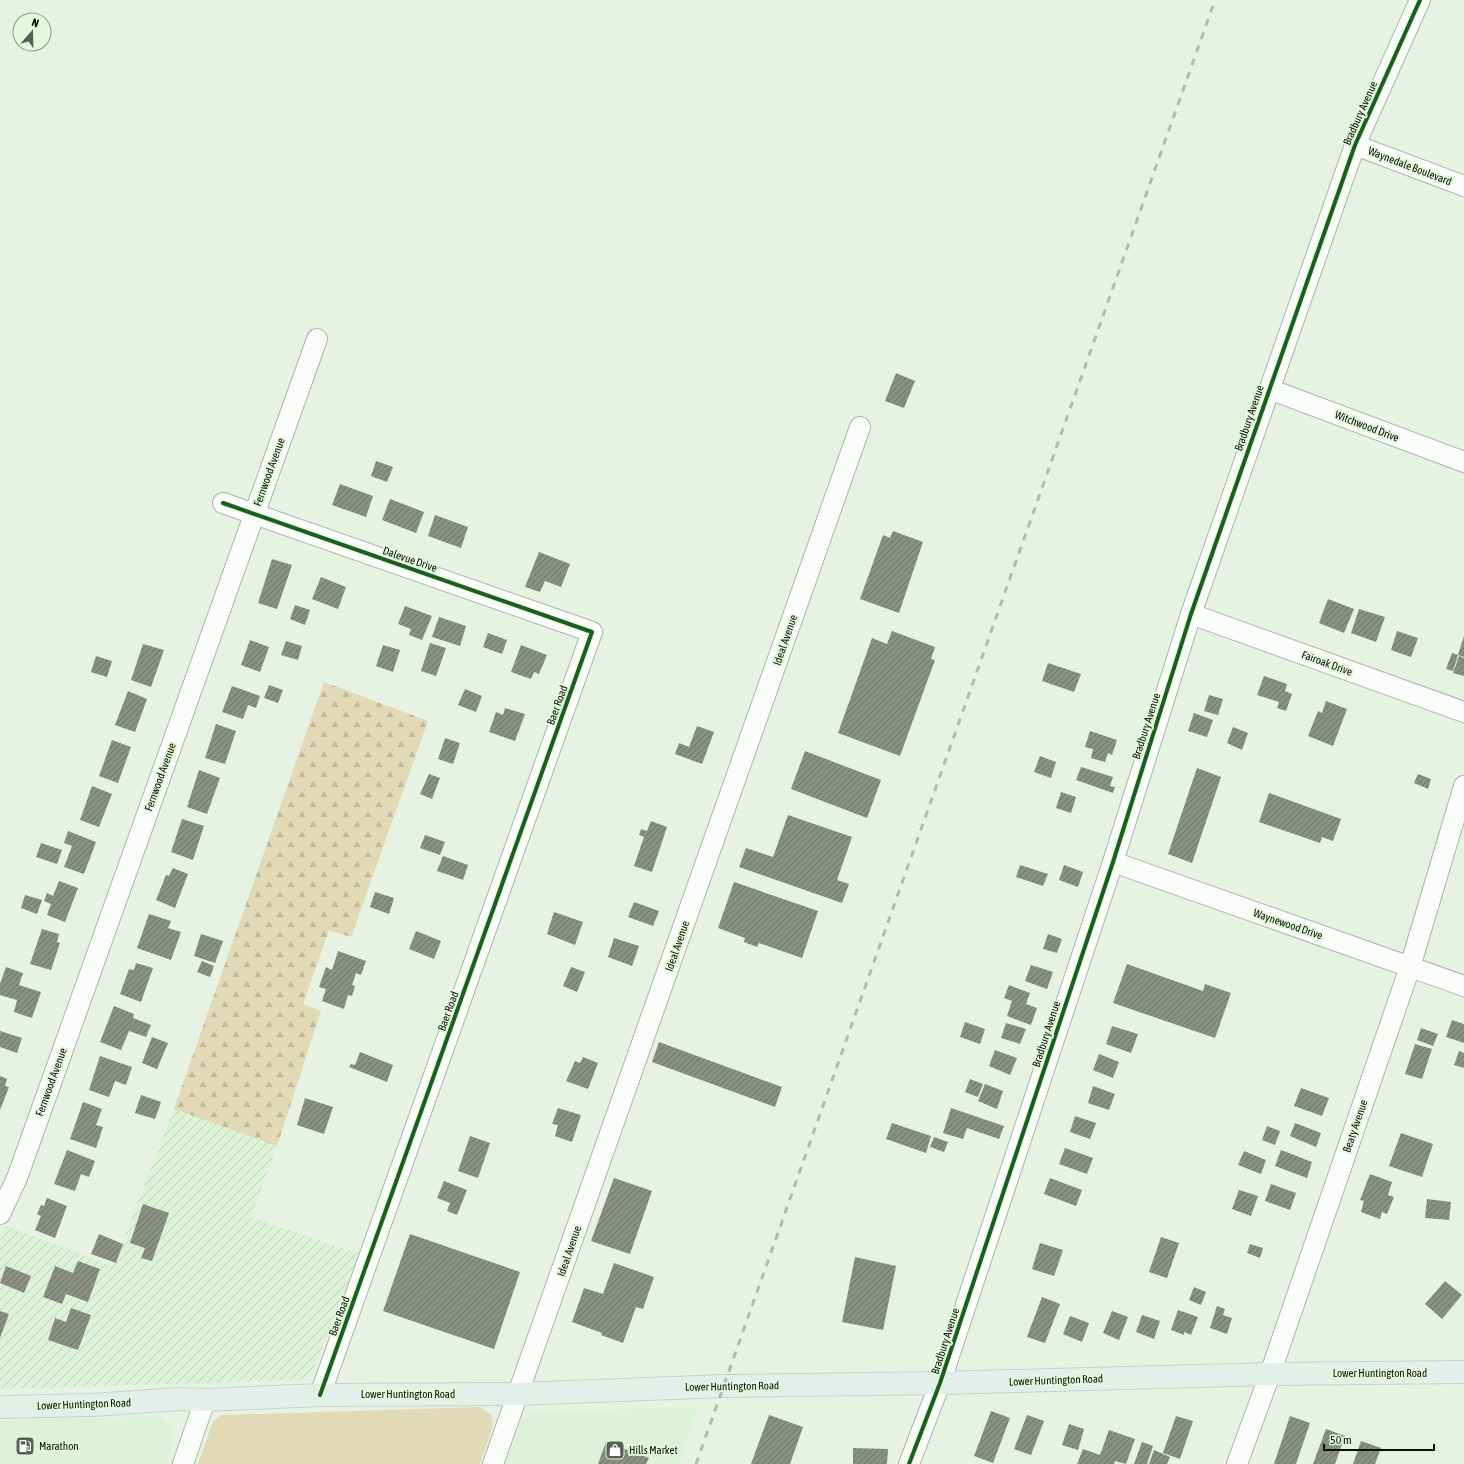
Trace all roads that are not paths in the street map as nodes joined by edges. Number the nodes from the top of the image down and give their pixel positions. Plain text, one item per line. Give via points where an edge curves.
1 (1420, 0) edge
2 (1355, 145) junction
3 (1464, 186) edge
4 (317, 339) dead end
5 (1269, 389) junction
6 (860, 427) dead end
7 (1464, 462) edge
8 (223, 503) dead end
9 (254, 514) junction
10 (1191, 614) junction
11 (592, 632) joint
12 (1464, 712) edge
13 (1464, 786) edge
14 (1112, 862) junction
15 (1410, 967) junction
16 (1464, 986) edge
17 (0, 1214) edge
18 (1464, 1372) edge
19 (1270, 1374) junction
20 (940, 1383) junction
21 (518, 1394) junction
22 (320, 1395) junction
23 (205, 1400) junction
24 (0, 1407) edge
25 (183, 1464) edge
26 (493, 1464) edge
27 (909, 1464) edge
28 (1237, 1464) edge

1 - 2 street, Bradbury Avenue
2 - 3 street, Waynedale Boulevard
2 - 5 street, Bradbury Avenue
4 - 9 street, Fernwood Avenue
5 - 7 street, Witchwood Drive
5 - 10 street, Bradbury Avenue
6 - 21 street, Ideal Avenue
8 - 9 street, Dalevue Drive
9 - 11 street, Dalevue Drive
9 - 17 street, Fernwood Avenue via 17,1178
10 - 12 street, Fairoak Drive
10 - 14 street, Bradbury Avenue
11 - 22 street, Baer Road
13 - 15 street, Beaty Avenue
14 - 15 street, Waynewood Drive
14 - 20 street, Bradbury Avenue
15 - 16 street, Waynewood Drive
15 - 19 street, Beaty Avenue
18 - 19 main road, Lower Huntington Road
19 - 20 main road, Lower Huntington Road
19 - 28 street, Beaty Avenue
20 - 21 main road, Lower Huntington Road via 686,1387
20 - 27 street, Bradbury Avenue
21 - 22 main road, Lower Huntington Road
21 - 26 street, Ideal Avenue
22 - 23 main road, Lower Huntington Road
23 - 24 main road, Lower Huntington Road
23 - 25 street

